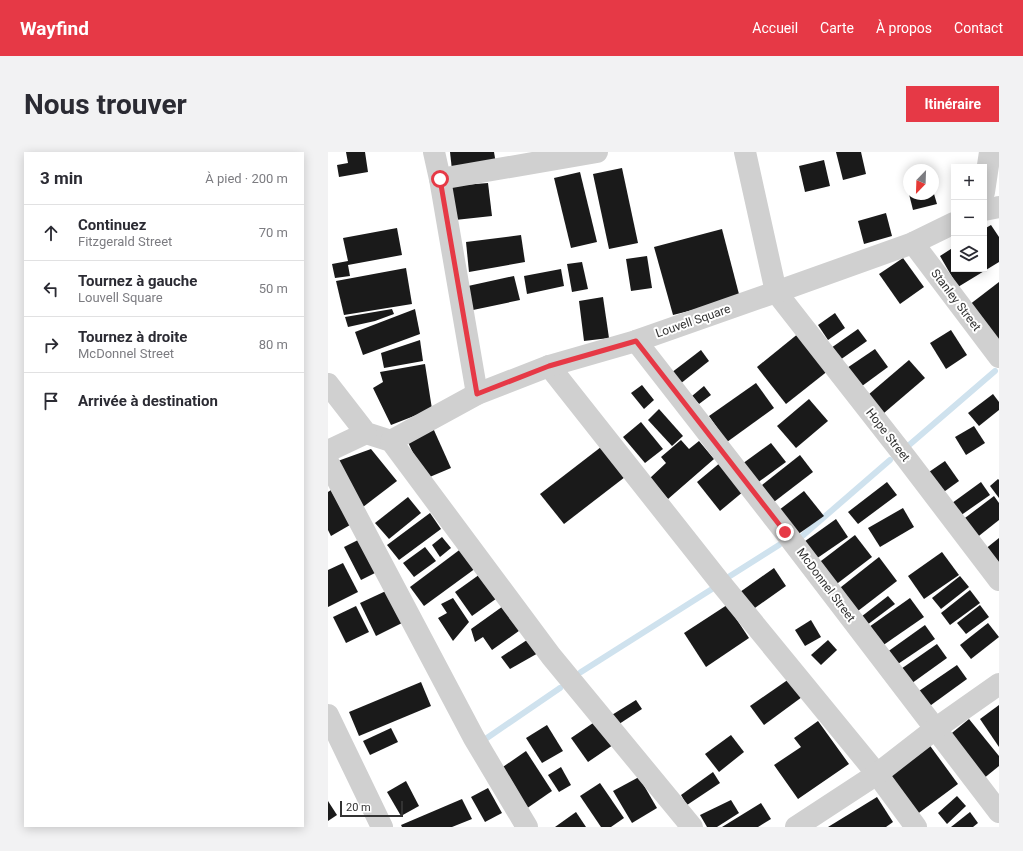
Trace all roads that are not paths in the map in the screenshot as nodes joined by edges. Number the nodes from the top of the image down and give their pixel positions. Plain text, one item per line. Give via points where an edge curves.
1 (434, 152) edge
2 (597, 152) edge
3 (745, 152) edge
4 (990, 152) edge
5 (987, 172) edge
6 (440, 179) junction
7 (999, 207) edge
8 (987, 209) edge
9 (951, 224) edge
10 (913, 243) junction
11 (776, 292) junction
12 (636, 341) junction
13 (999, 357) edge
14 (549, 366) junction
15 (328, 384) edge
16 (477, 394) junction
17 (366, 432) junction
18 (391, 441) junction
19 (328, 450) edge
20 (328, 462) edge
21 (999, 580) edge
22 (999, 684) edge
23 (328, 715) edge
24 (936, 729) junction
25 (877, 774) junction
26 (999, 812) edge
27 (804, 825) edge
28 (382, 827) edge
29 (527, 827) edge
30 (692, 827) edge
31 (916, 827) edge

1 - 6 street
2 - 6 street
3 - 11 street
4 - 5 street
6 - 16 street
7 - 8 street
9 - 10 street, Louvell Square
10 - 11 street, Louvell Square
10 - 13 street, Stanley Street
11 - 12 street, Louvell Square
11 - 21 street, Hope Street
12 - 14 street, Louvell Square
12 - 24 street, McDonnel Street
14 - 16 street, Louvell Square
14 - 25 street via 719,581
15 - 17 street
16 - 18 street, Louvell Square
17 - 18 street
17 - 19 street
18 - 30 street via 551,656
20 - 29 street via 474,738
22 - 24 street
23 - 28 street
24 - 25 street
24 - 26 street, McDonnel Street
25 - 27 street
25 - 31 street

